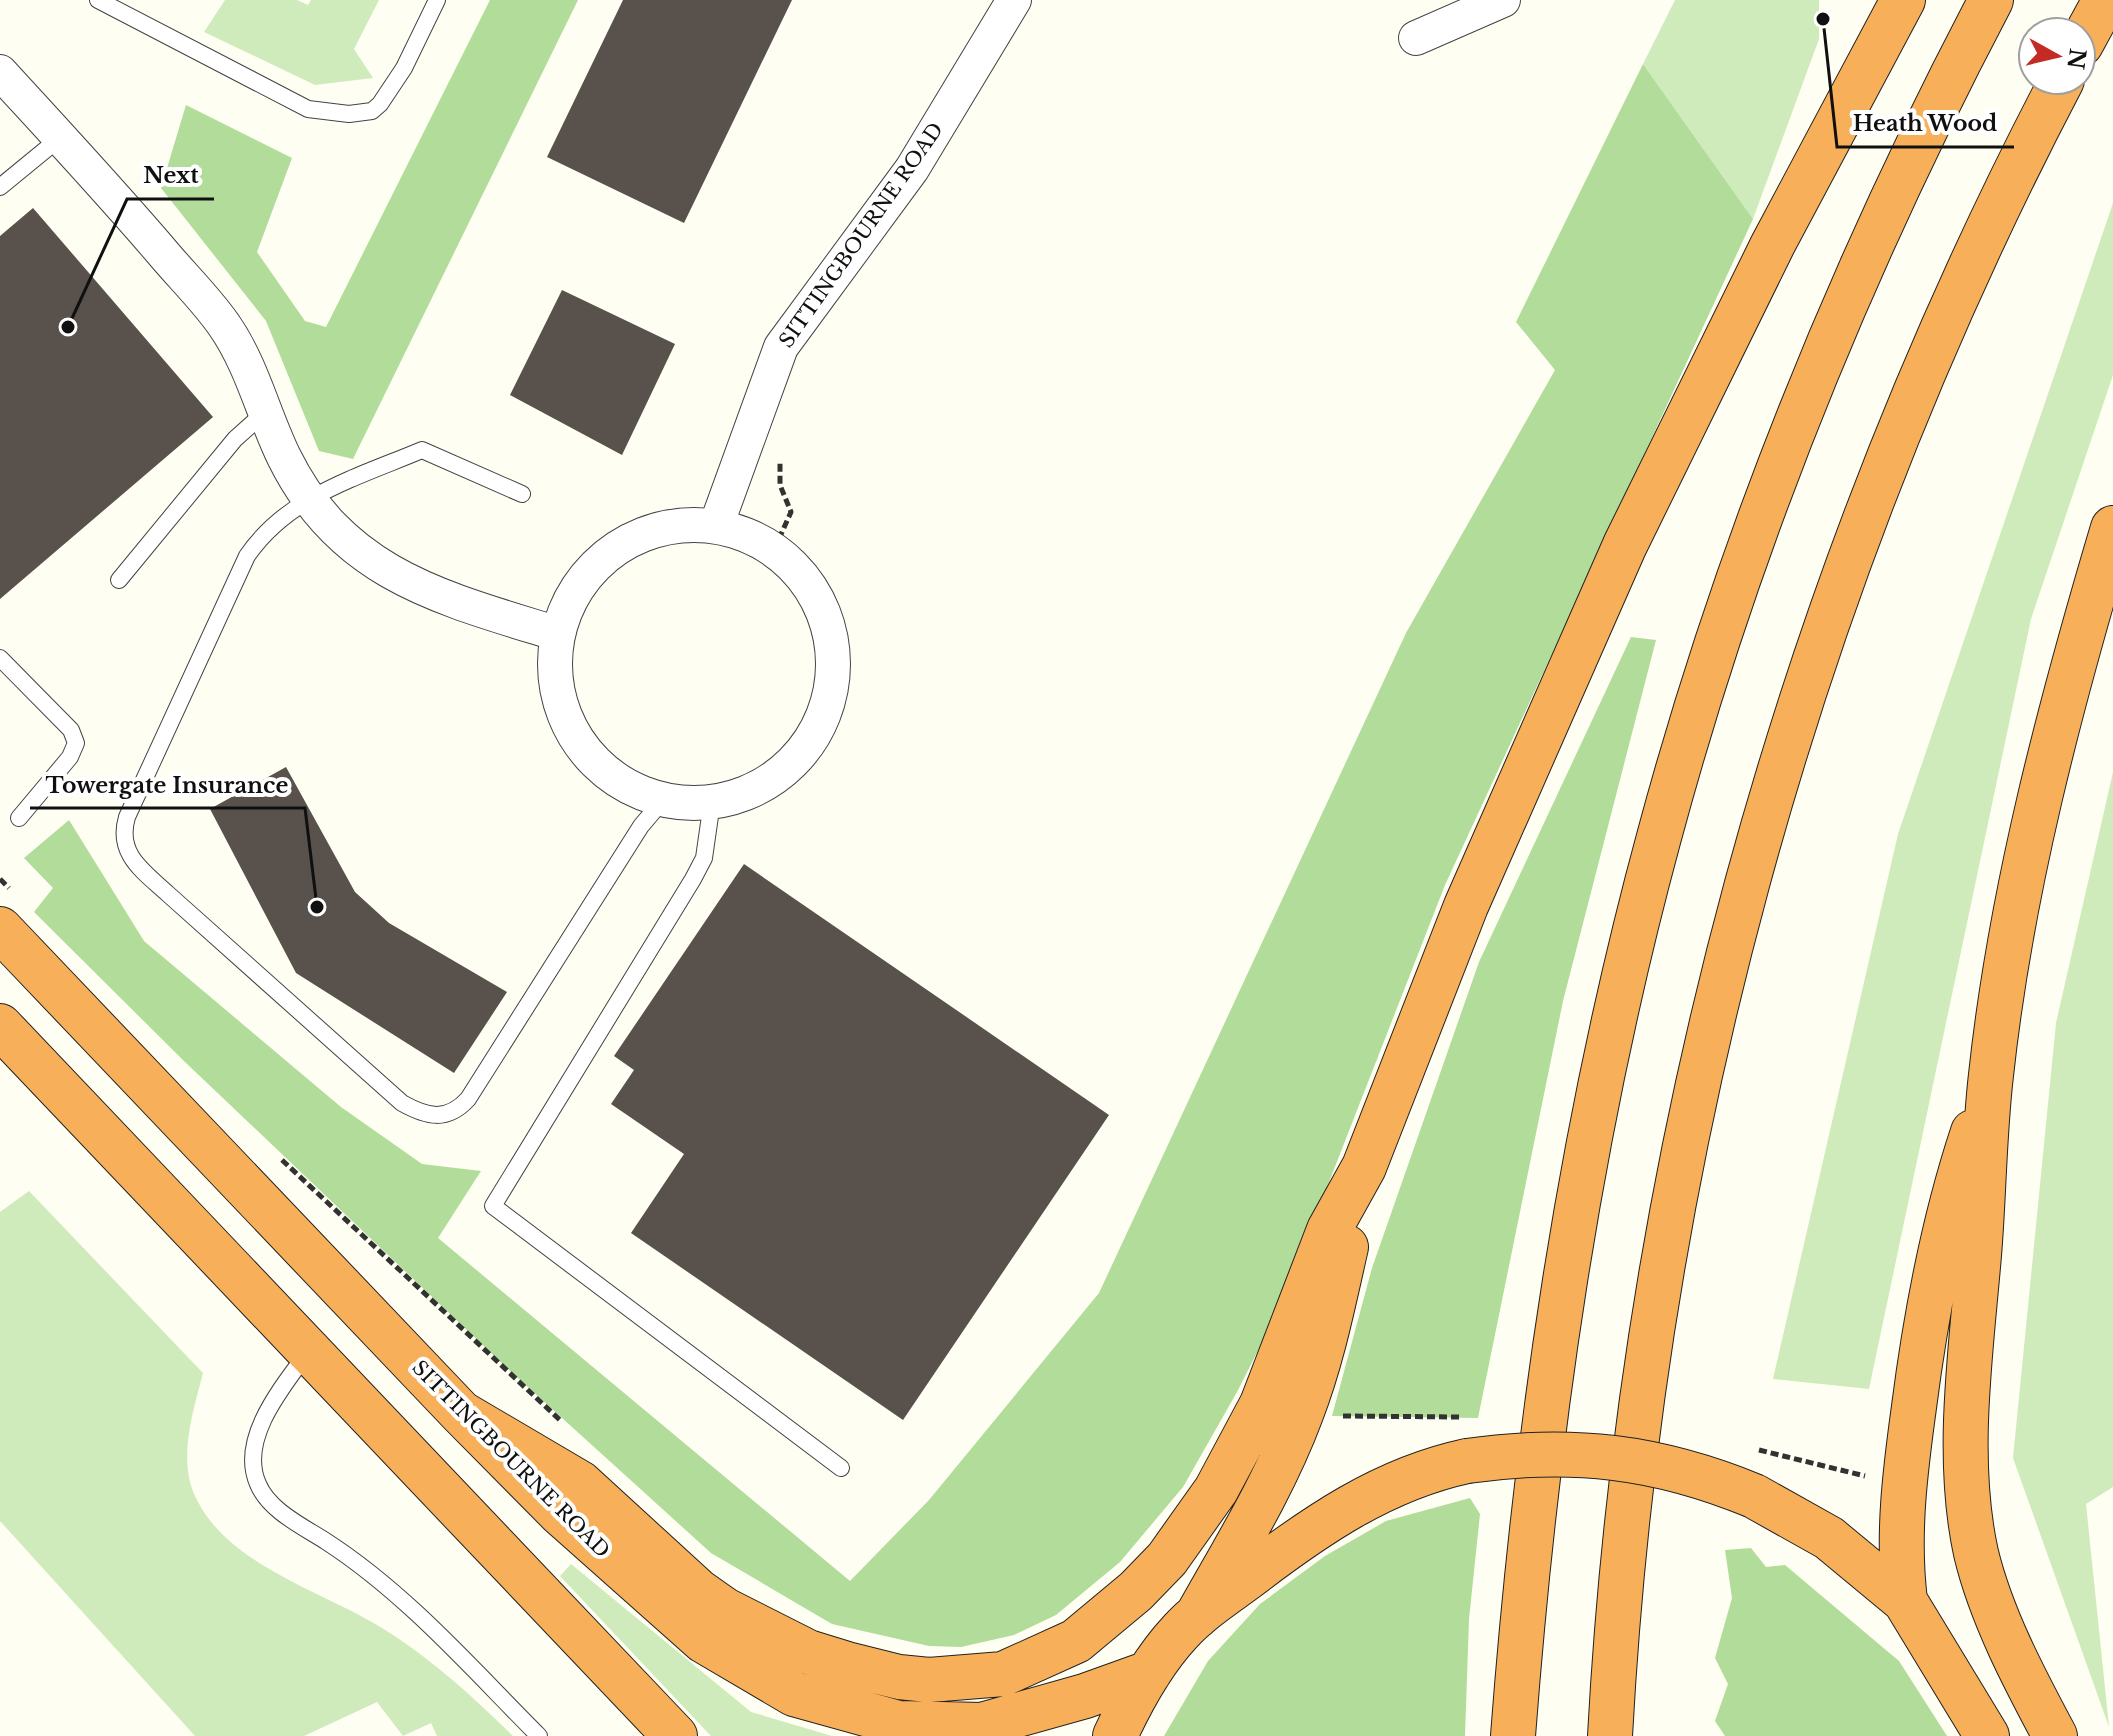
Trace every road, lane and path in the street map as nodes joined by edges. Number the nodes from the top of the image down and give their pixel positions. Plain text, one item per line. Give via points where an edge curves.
1 (98, 0) edge
2 (437, 0) edge
3 (1014, 0) edge
4 (1503, 0) edge
5 (1903, 0) edge
6 (1991, 0) edge
7 (1416, 38) dead end
8 (0, 72) edge
9 (2054, 96) edge
10 (61, 137) junction
11 (0, 187) edge
12 (264, 413) junction
13 (522, 494) dead end
14 (306, 499) junction
15 (716, 526) junction
16 (2113, 528) edge
17 (119, 580) dead end
18 (558, 634) junction
19 (0, 658) edge
20 (663, 800) junction
21 (712, 802) junction
22 (19, 818) dead end
23 (0, 879) edge
24 (6, 910) edge
25 (0, 1026) edge
26 (1991, 1076) junction
27 (275, 1153) dead end
28 (1364, 1167) junction
29 (308, 1352) junction
30 (461, 1413) junction
31 (1332, 1416) dead end
32 (1463, 1417) dead end
33 (572, 1432) dead end
34 (1759, 1450) dead end
35 (841, 1468) dead end
36 (1872, 1477) dead end
37 (1905, 1601) junction
38 (1197, 1616) junction
39 (1149, 1673) junction
40 (539, 1736) edge
41 (675, 1736) edge
42 (1115, 1736) edge
43 (1513, 1736) edge
44 (1610, 1736) edge
45 (1987, 1736) edge
46 (2055, 1736) edge

1 - 2 lane via 308,109 349,114 372,111 380,104
3 - 15 street, SITTINGBOURNE ROAD via 912,169 781,347
4 - 7 street
5 - 28 highway via 1710,367 1625,545 1466,906
6 - 43 highway via 1883,217 1810,389 1750,545 1659,837 1603,1073 1558,1315 1522,1609
8 - 10 street
9 - 44 highway via 1955,303 1877,491 1781,759 1736,919 1659,1292 1627,1530
10 - 11 lane
10 - 12 street via 224,325 251,372
12 - 14 street
12 - 17 lane via 235,439
13 - 14 lane via 422,450
14 - 18 street via 339,535 390,572 463,604
14 - 20 lane via 268,530 247,556 127,817 123,841 131,860 402,1103 445,1116 468,1099 567,939
15 - 18 street via 654,530 616,548 585,577
15 - 21 street via 774,550 808,584 828,629 833,677 818,728 785,770 738,796
16 - 26 highway via 2037,819
18 - 20 street via 561,706 583,749 619,782
19 - 22 lane via 71,730 76,743
20 - 21 street
21 - 35 lane via 704,858 693,879 493,1206
23 - 24 path
24 - 30 highway, SITTINGBOURNE ROAD
25 - 29 highway
26 - 37 highway via 1953,1191 1929,1303 1903,1486 1900,1561
26 - 46 highway via 1970,1386 1970,1520 1988,1590
27 - 33 path
28 - 30 highway via 1329,1230 1262,1404 1190,1528 1167,1559 1109,1616 1076,1641 1003,1674 899,1677 808,1652 725,1610 580,1483
28 - 38 highway via 1321,1357 1301,1416
29 - 40 lane via 285,1383 255,1444 257,1484 275,1506 375,1577 419,1616
29 - 41 highway
30 - 39 highway, SITTINGBOURNE ROAD via 560,1513 704,1641 794,1694 898,1723 982,1725
31 - 32 path
34 - 36 path
37 - 38 highway, bridge via 1829,1538 1754,1496 1694,1474 1620,1457 1555,1452 1467,1461 1397,1482 1312,1531
37 - 45 highway
38 - 39 highway
39 - 42 highway

